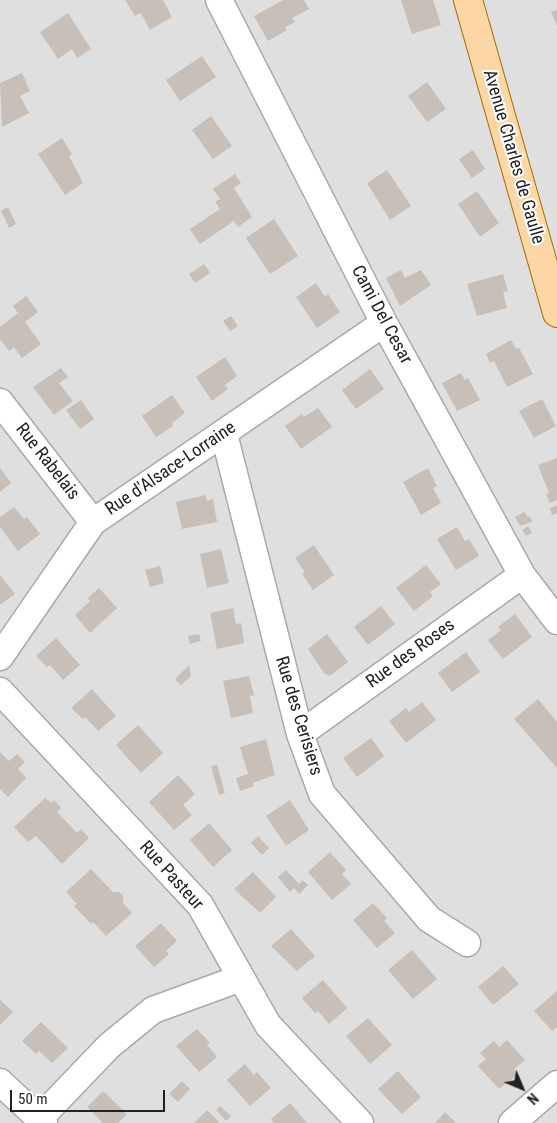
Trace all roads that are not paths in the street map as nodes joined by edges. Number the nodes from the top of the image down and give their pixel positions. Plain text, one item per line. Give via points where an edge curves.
1 (219, 0) edge
2 (468, 0) edge
3 (557, 313) edge
4 (384, 323) junction
5 (0, 402) edge
6 (224, 434) junction
7 (94, 522) junction
8 (522, 575) junction
9 (557, 621) edge
10 (0, 657) edge
11 (0, 691) edge
12 (300, 734) junction
13 (467, 944) dead end
14 (241, 978) junction
15 (557, 1084) edge
16 (3, 1091) edge
17 (42, 1121) edge
18 (360, 1123) edge
19 (512, 1123) edge

1 - 4 street, Cami Del Cesar
2 - 3 main road, Avenue Charles de Gaulle
4 - 6 street, Rue d'Alsace-Lorraine
4 - 8 street, Cami Del Cesar
5 - 7 street, Rue Rabelais
6 - 7 street, Rue d'Alsace-Lorraine
6 - 12 street, Rue des Cerisiers
7 - 10 street, Rue d'Alsace-Lorraine
8 - 9 street, Cami Del Cesar
8 - 12 street, Rue des Roses
11 - 14 street, Rue Pasteur via 200,905
12 - 13 street, Rue des Cerisiers via 322,794 429,920
14 - 17 street via 153,1010 109,1046
14 - 18 street, Rue Pasteur via 268,1024
15 - 19 street
16 - 17 street

